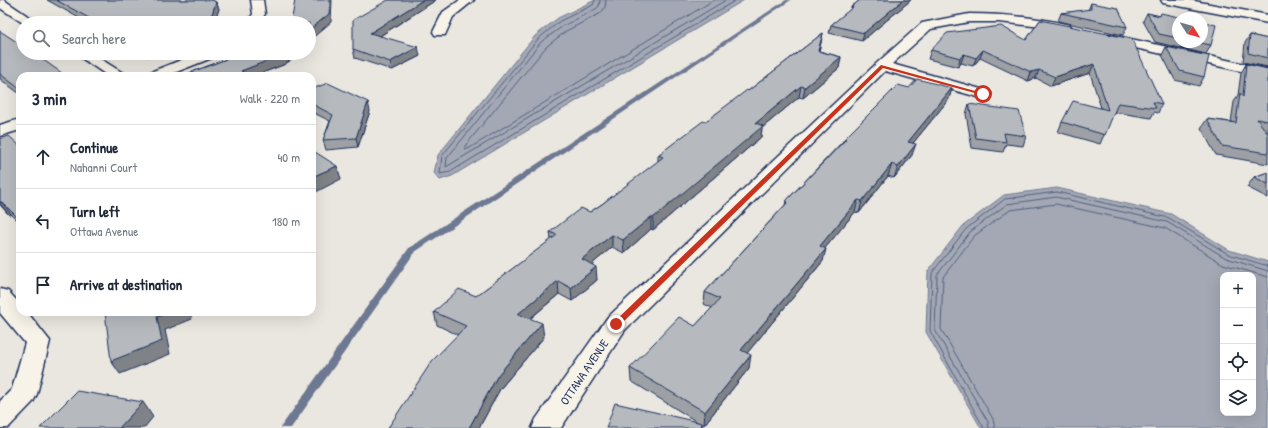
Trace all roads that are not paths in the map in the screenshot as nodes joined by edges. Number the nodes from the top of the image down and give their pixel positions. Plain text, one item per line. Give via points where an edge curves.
1 (257, 0) edge
2 (468, 0) edge
3 (1168, 0) edge
4 (0, 3) edge
5 (21, 16) edge
6 (258, 16) edge
7 (1268, 19) edge
8 (440, 32) dead end
9 (92, 60) edge
10 (194, 60) edge
11 (882, 66) junction
12 (112, 72) edge
13 (163, 72) edge
14 (1268, 73) edge
15 (983, 94) dead end
16 (16, 125) edge
17 (0, 131) edge
18 (0, 297) edge
19 (16, 316) edge
20 (16, 316) edge
21 (0, 419) edge
22 (546, 428) edge

1 - 6 street
2 - 8 street via 447,15
3 - 7 highway
4 - 5 street
9 - 12 street
10 - 13 street
11 - 14 street, OTTAWA AVENUE via 927,26 963,14 1042,23
11 - 15 street
11 - 22 street, OTTAWA AVENUE via 616,324
16 - 17 street
18 - 20 street
19 - 21 street via 38,341 24,394

